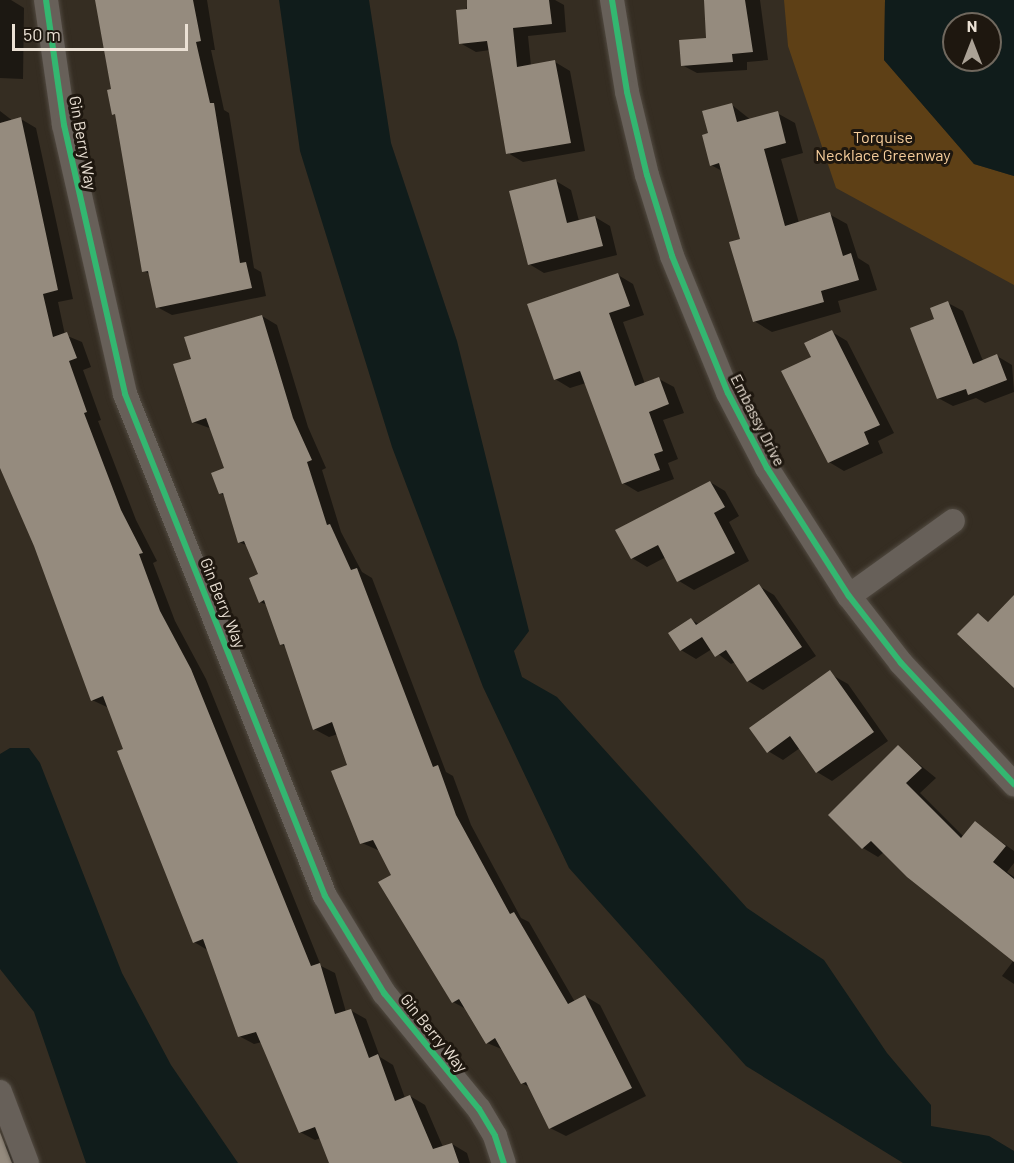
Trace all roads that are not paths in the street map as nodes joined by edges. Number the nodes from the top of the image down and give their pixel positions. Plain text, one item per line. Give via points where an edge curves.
1 (46, 0) edge
2 (612, 0) edge
3 (953, 521) dead end
4 (849, 596) junction
5 (1014, 784) edge
6 (0, 1092) edge
7 (27, 1163) edge
8 (504, 1163) edge

1 - 8 street, Gin Berry Way via 66,137 124,394 325,896 384,993 479,1109 495,1136
2 - 4 street, Embassy Drive via 627,92 647,175 702,335 767,468
3 - 4 street
4 - 5 street, Embassy Drive via 901,663
6 - 7 street

